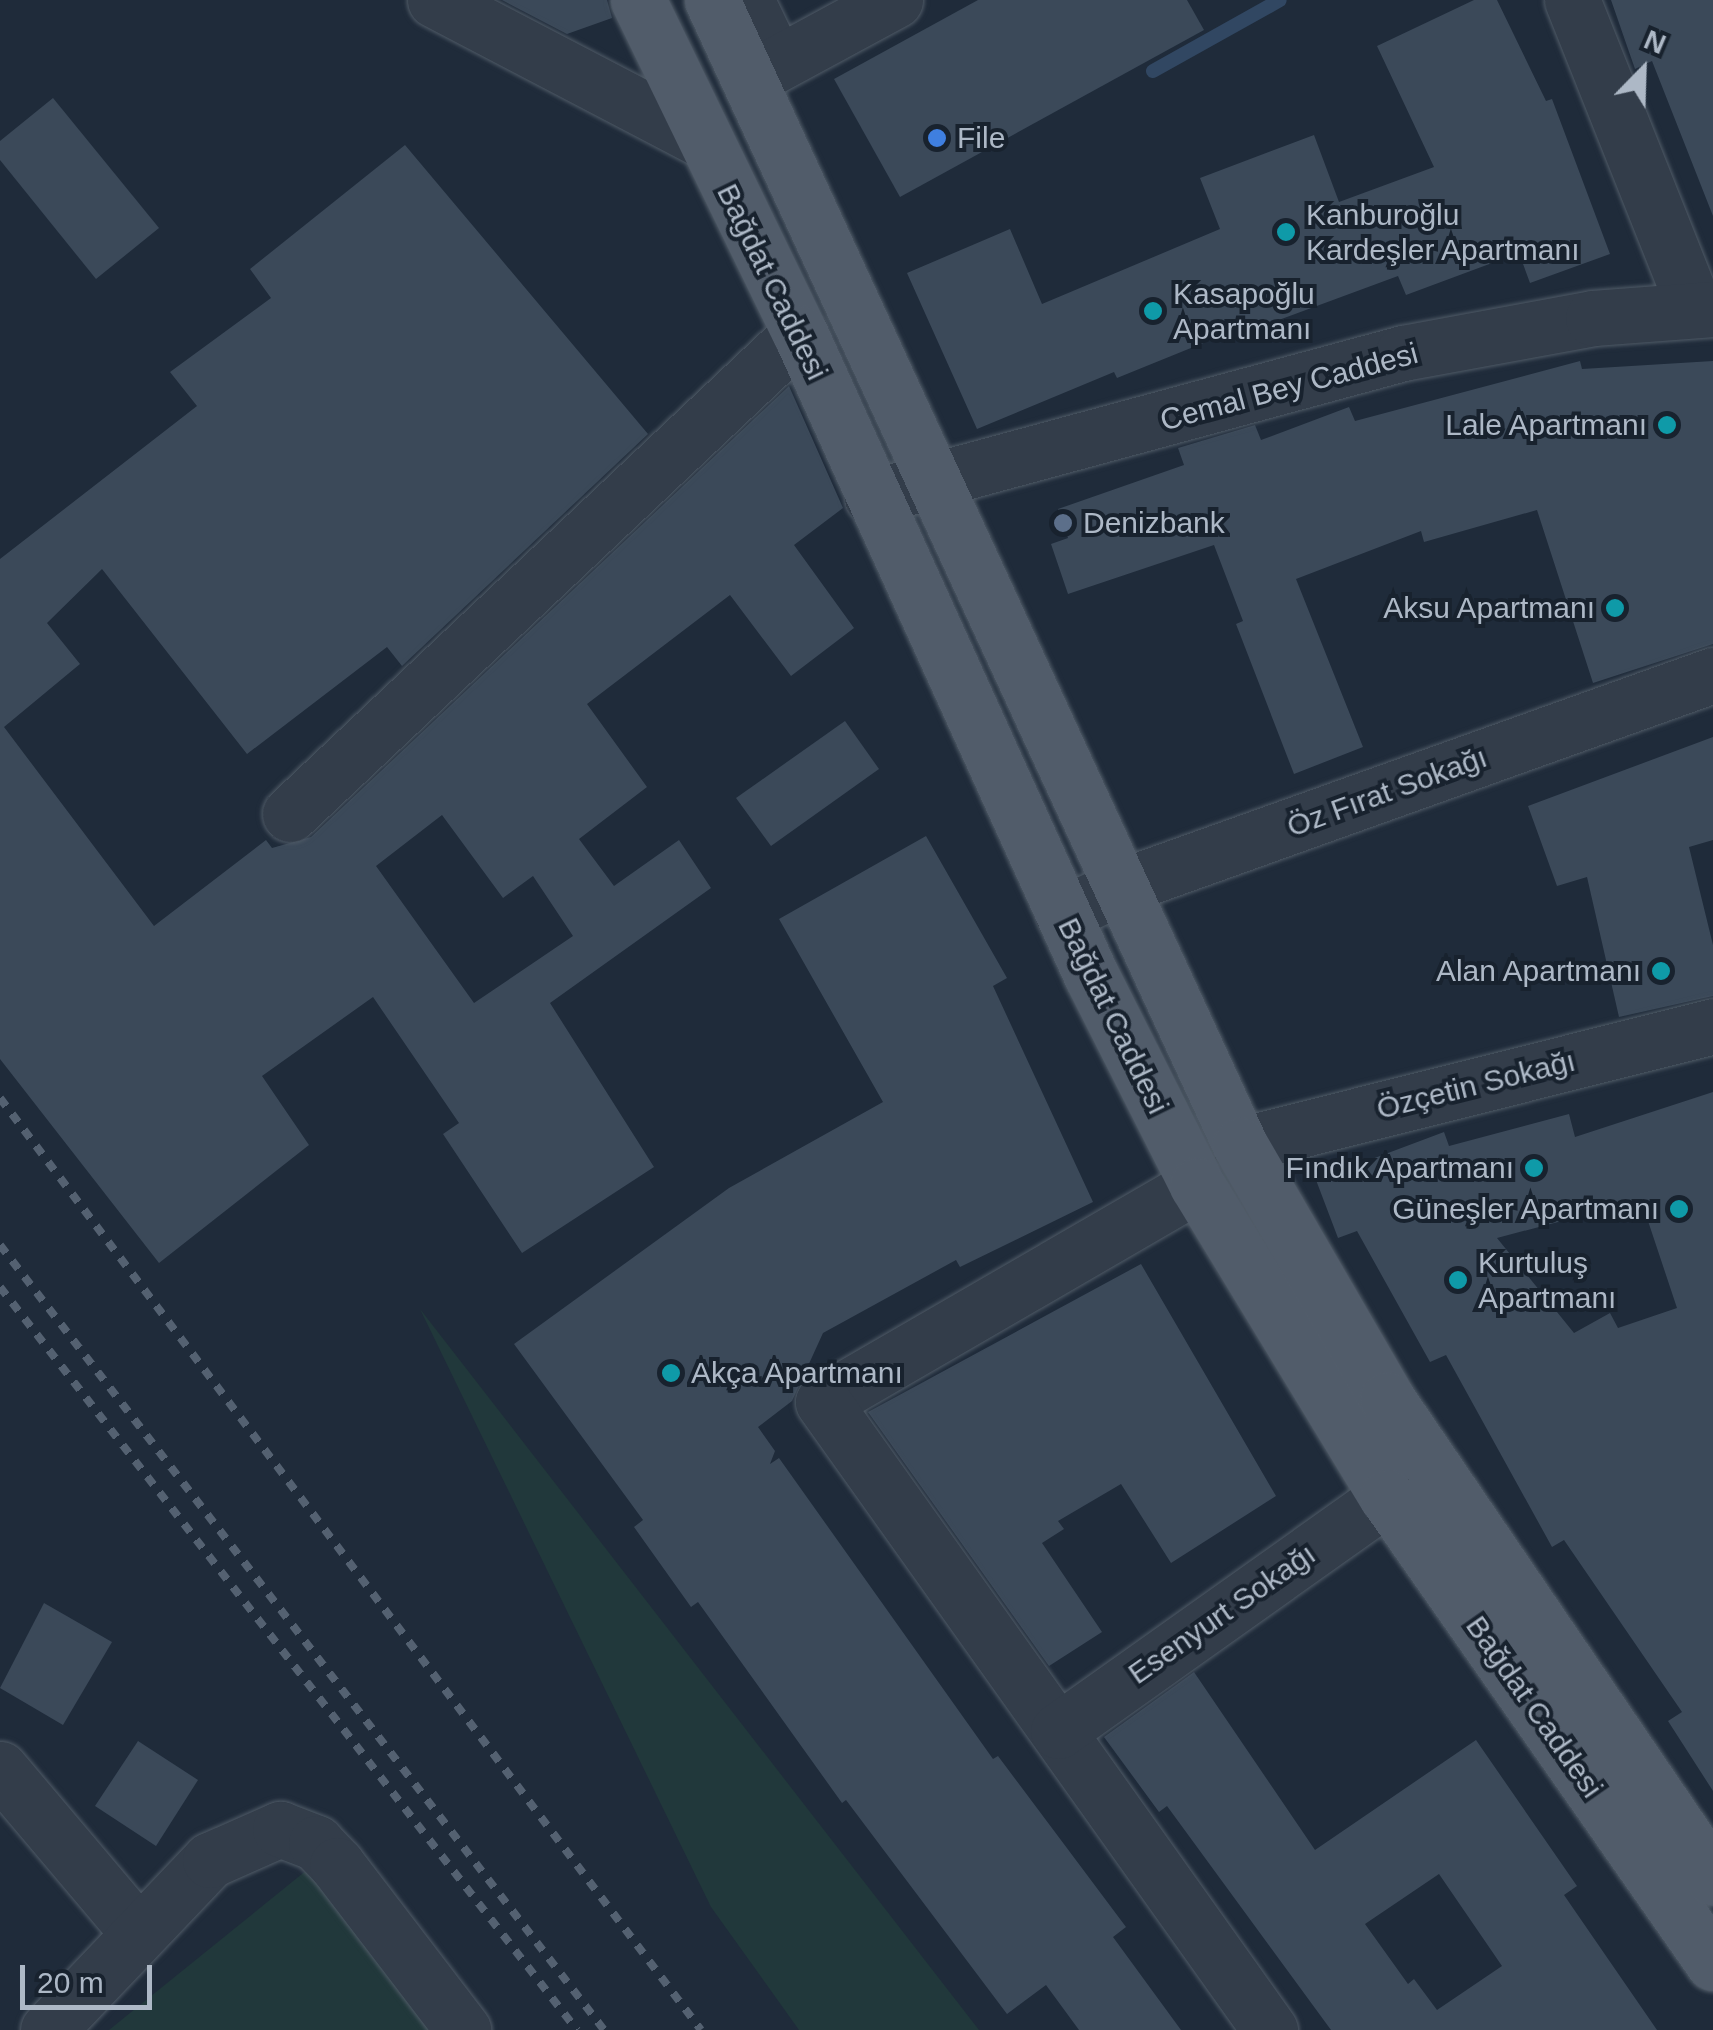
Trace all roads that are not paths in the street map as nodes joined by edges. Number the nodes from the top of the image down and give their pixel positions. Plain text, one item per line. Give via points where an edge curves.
1 (435, 0) edge
2 (638, 0) edge
3 (712, 0) edge
4 (746, 0) edge
5 (895, 0) edge
6 (1572, 0) edge
7 (763, 70) junction
8 (703, 140) junction
9 (1704, 309) edge
10 (800, 333) junction
11 (929, 483) junction
12 (872, 497) junction
13 (1713, 675) edge
14 (290, 814) dead end
15 (1120, 887) junction
16 (1063, 914) junction
17 (1713, 1026) edge
18 (1240, 1145) junction
19 (1196, 1186) junction
20 (1387, 1497) junction
21 (1058, 1730) junction
22 (0, 1770) edge
23 (1713, 1878) edge
24 (137, 1931) junction
25 (1713, 1962) edge
26 (48, 2030) edge
27 (463, 2030) edge
28 (1270, 2030) edge

1 - 8 street
2 - 8 main road, Bağdat Caddesi
3 - 7 main road, Bağdat Caddesi
4 - 7 street, Bağdat Caddesi
5 - 7 street
6 - 9 street
7 - 11 main road, Bağdat Caddesi
8 - 10 main road, Bağdat Caddesi
9 - 11 street, Cemal Bey Caddesi via 1593,318 1403,353
10 - 12 main road, Bağdat Caddesi
10 - 14 street
11 - 12 street, Cemal Bey Caddesi
11 - 15 main road, Bağdat Caddesi
12 - 16 main road, Bağdat Caddesi
13 - 15 street, Öz Fırat Sokağı
15 - 16 street, Öz Fırat Sokağı
15 - 18 main road, Bağdat Caddesi
16 - 19 main road, Bağdat Caddesi
17 - 18 street, Özçetin Sokağı
18 - 23 main road, Bağdat Caddesi via 1388,1399
19 - 20 main road, Bağdat Caddesi
19 - 21 street via 824,1402
20 - 21 street, Esenyurt Sokağı
20 - 25 main road, Bağdat Caddesi
21 - 28 street
22 - 24 street
24 - 26 street
24 - 27 street via 210,1860 249,1837 280,1829 316,1844 337,1866

